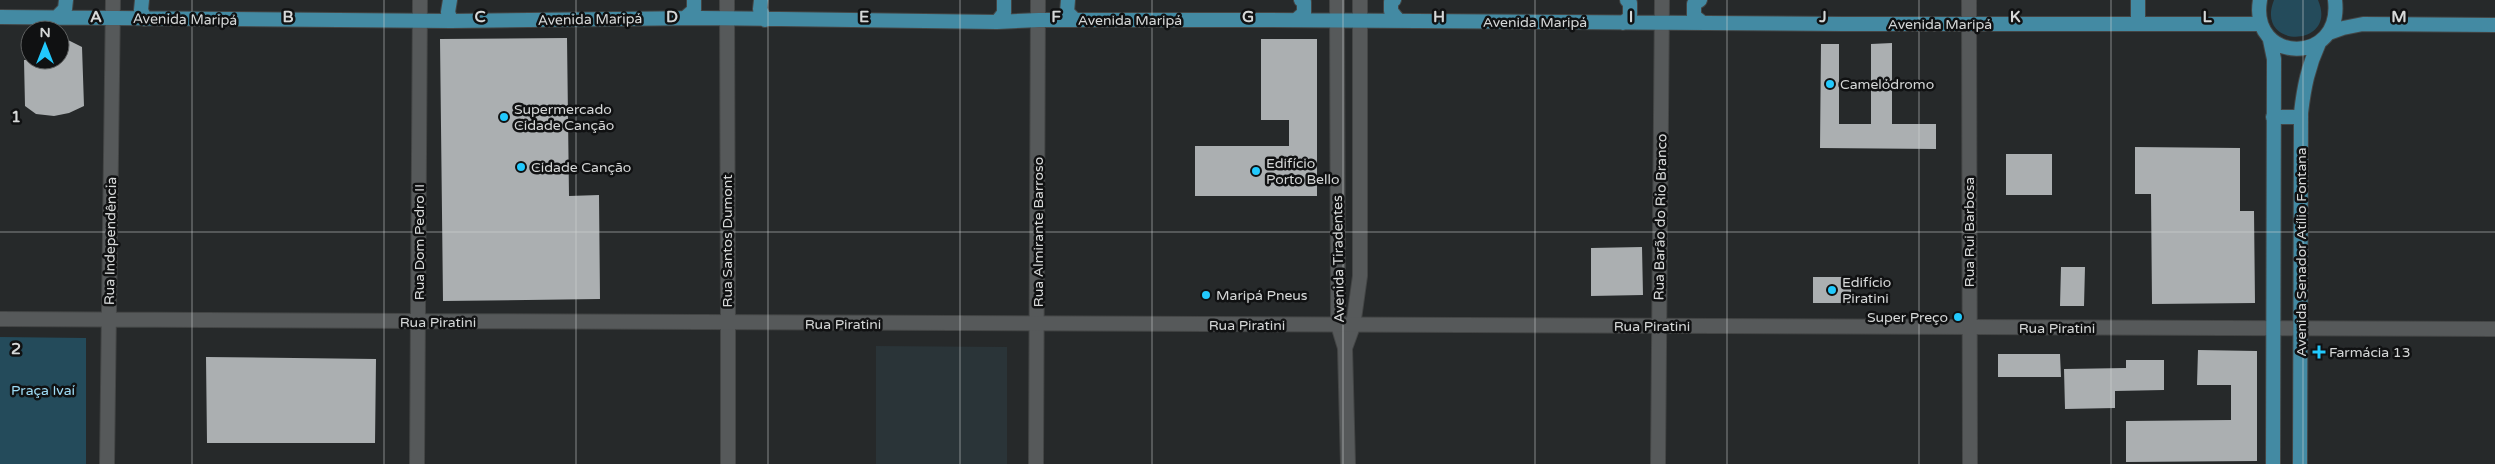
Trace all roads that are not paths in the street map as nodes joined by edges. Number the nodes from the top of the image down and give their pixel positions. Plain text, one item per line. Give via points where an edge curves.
1 (66, 0) edge
2 (113, 0) edge
3 (142, 0) edge
4 (420, 0) edge
5 (450, 0) edge
6 (694, 0) edge
7 (727, 0) edge
8 (761, 0) edge
9 (1004, 0) edge
10 (1038, 0) edge
11 (1068, 0) edge
12 (1302, 0) edge
13 (1337, 0) edge
14 (1360, 0) edge
15 (1394, 0) edge
16 (1627, 0) edge
17 (1662, 0) edge
18 (1700, 0) edge
19 (1969, 0) edge
20 (2138, 0) edge
21 (2260, 0) edge
22 (2335, 0) edge
23 (0, 17) edge
24 (112, 17) junction
25 (56, 18) junction
26 (685, 18) junction
27 (145, 19) junction
28 (727, 19) junction
29 (420, 20) junction
30 (765, 20) junction
31 (1039, 20) junction
32 (1075, 20) junction
33 (1296, 20) junction
34 (1337, 20) junction
35 (451, 21) junction
36 (1360, 21) junction
37 (1399, 21) junction
38 (998, 22) junction
39 (1623, 22) junction
40 (1662, 23) junction
41 (1703, 23) junction
42 (1969, 24) junction
43 (2138, 24) junction
44 (2261, 24) junction
45 (2495, 25) edge
46 (2324, 38) junction
47 (2270, 40) junction
48 (1337, 64) junction
49 (1360, 65) junction
50 (2273, 117) junction
51 (2301, 118) junction
52 (1360, 276) junction
53 (1337, 277) junction
54 (0, 319) edge
55 (109, 319) junction
56 (418, 321) junction
57 (728, 323) junction
58 (1037, 324) junction
59 (1338, 326) junction
60 (1353, 326) junction
61 (1659, 326) junction
62 (1969, 327) junction
63 (2273, 328) junction
64 (2300, 328) junction
65 (2495, 329) edge
66 (1345, 348) junction
67 (107, 464) edge
68 (416, 464) edge
69 (728, 464) edge
70 (1036, 464) edge
71 (1348, 464) edge
72 (1658, 464) edge
73 (1970, 464) edge
74 (2273, 464) edge
75 (2300, 464) edge

1 - 25 main road via 65,9
2 - 24 street, Rua Independência
3 - 27 main road via 141,10
4 - 29 street, Rua Dom Pedro II
5 - 35 main road via 448,12
6 - 26 main road via 694,10
7 - 28 street, Rua Santos Dumont
8 - 30 main road via 760,9
9 - 38 main road via 1004,13
10 - 31 street, Rua Almirante Barroso
11 - 32 main road via 1067,12
12 - 33 main road via 1304,13
13 - 34 street, Avenida Tiradentes
14 - 36 street, Avenida Tiradentes
15 - 37 main road via 1391,11
16 - 39 main road via 1630,17
17 - 40 street, Rua Barão do Rio Branco
18 - 41 main road via 1694,4 1694,16
19 - 42 street, Rua Rui Barbosa
20 - 43 main road
21 - 44 main road
22 - 46 main road, Avenida Senador Atílio Fontana via 2334,23
23 - 25 main road, Avenida Maripá
24 - 25 main road, Avenida Maripá
24 - 27 main road, Avenida Maripá
24 - 55 street, Rua Independência
26 - 28 main road, Avenida Maripá
26 - 35 main road, Avenida Maripá
27 - 29 main road, Avenida Maripá
28 - 30 main road, Avenida Maripá
28 - 57 street, Rua Santos Dumont
29 - 35 main road, Avenida Maripá
29 - 56 street, Rua Dom Pedro II
30 - 38 main road, Avenida Maripá
31 - 32 main road, Avenida Maripá
31 - 38 main road, Avenida Maripá
31 - 58 street, Rua Almirante Barroso
32 - 33 main road, Avenida Maripá
33 - 34 main road, Avenida Maripá
34 - 36 main road, Avenida Maripá
34 - 48 street, Avenida Tiradentes
36 - 37 main road, Avenida Maripá
36 - 49 street, Avenida Tiradentes
37 - 39 main road, Avenida Maripá
39 - 40 main road, Avenida Maripá
40 - 41 main road, Avenida Maripá
40 - 61 street, Rua Barão do Rio Branco
41 - 42 main road, Avenida Maripá
42 - 43 main road, Avenida Maripá
42 - 62 street, Rua Rui Barbosa
43 - 44 main road, Avenida Maripá
44 - 47 main road
45 - 46 main road via 2363,24 2343,28
46 - 47 main road via 2308,48 2296,49
46 - 51 main road, Avenida Senador Atílio Fontana via 2304,84
47 - 50 main road, Avenida Senador Atílio Fontana via 2274,59
48 - 49 street via 1346,57 1352,57
48 - 53 street, Avenida Tiradentes
49 - 52 street, Avenida Tiradentes
50 - 51 main road
50 - 63 main road, Avenida Senador Atílio Fontana
51 - 64 main road, Avenida Senador Atílio Fontana
52 - 53 street via 1348,283
52 - 60 street, Avenida Tiradentes
53 - 59 street, Avenida Tiradentes
54 - 55 street, Rua Piratini
55 - 56 street, Rua Piratini
55 - 67 street, Rua Independência
56 - 57 street, Rua Piratini
56 - 68 street, Rua Dom Pedro II
57 - 58 street, Rua Piratini
57 - 69 street, Rua Santos Dumont
58 - 59 street, Rua Piratini
58 - 70 street, Rua Almirante Barroso
59 - 60 street, Rua Piratini
59 - 66 street, Avenida Tiradentes
60 - 61 street, Rua Piratini
60 - 66 street, Avenida Tiradentes
61 - 62 street, Rua Piratini
61 - 72 street, Rua Barão do Rio Branco
62 - 63 street, Rua Piratini
62 - 73 street, Rua Rui Barbosa
63 - 64 street, Rua Piratini
63 - 74 main road, Avenida Senador Atílio Fontana
64 - 65 street, Rua Piratini
64 - 75 main road, Avenida Senador Atílio Fontana
66 - 71 street

